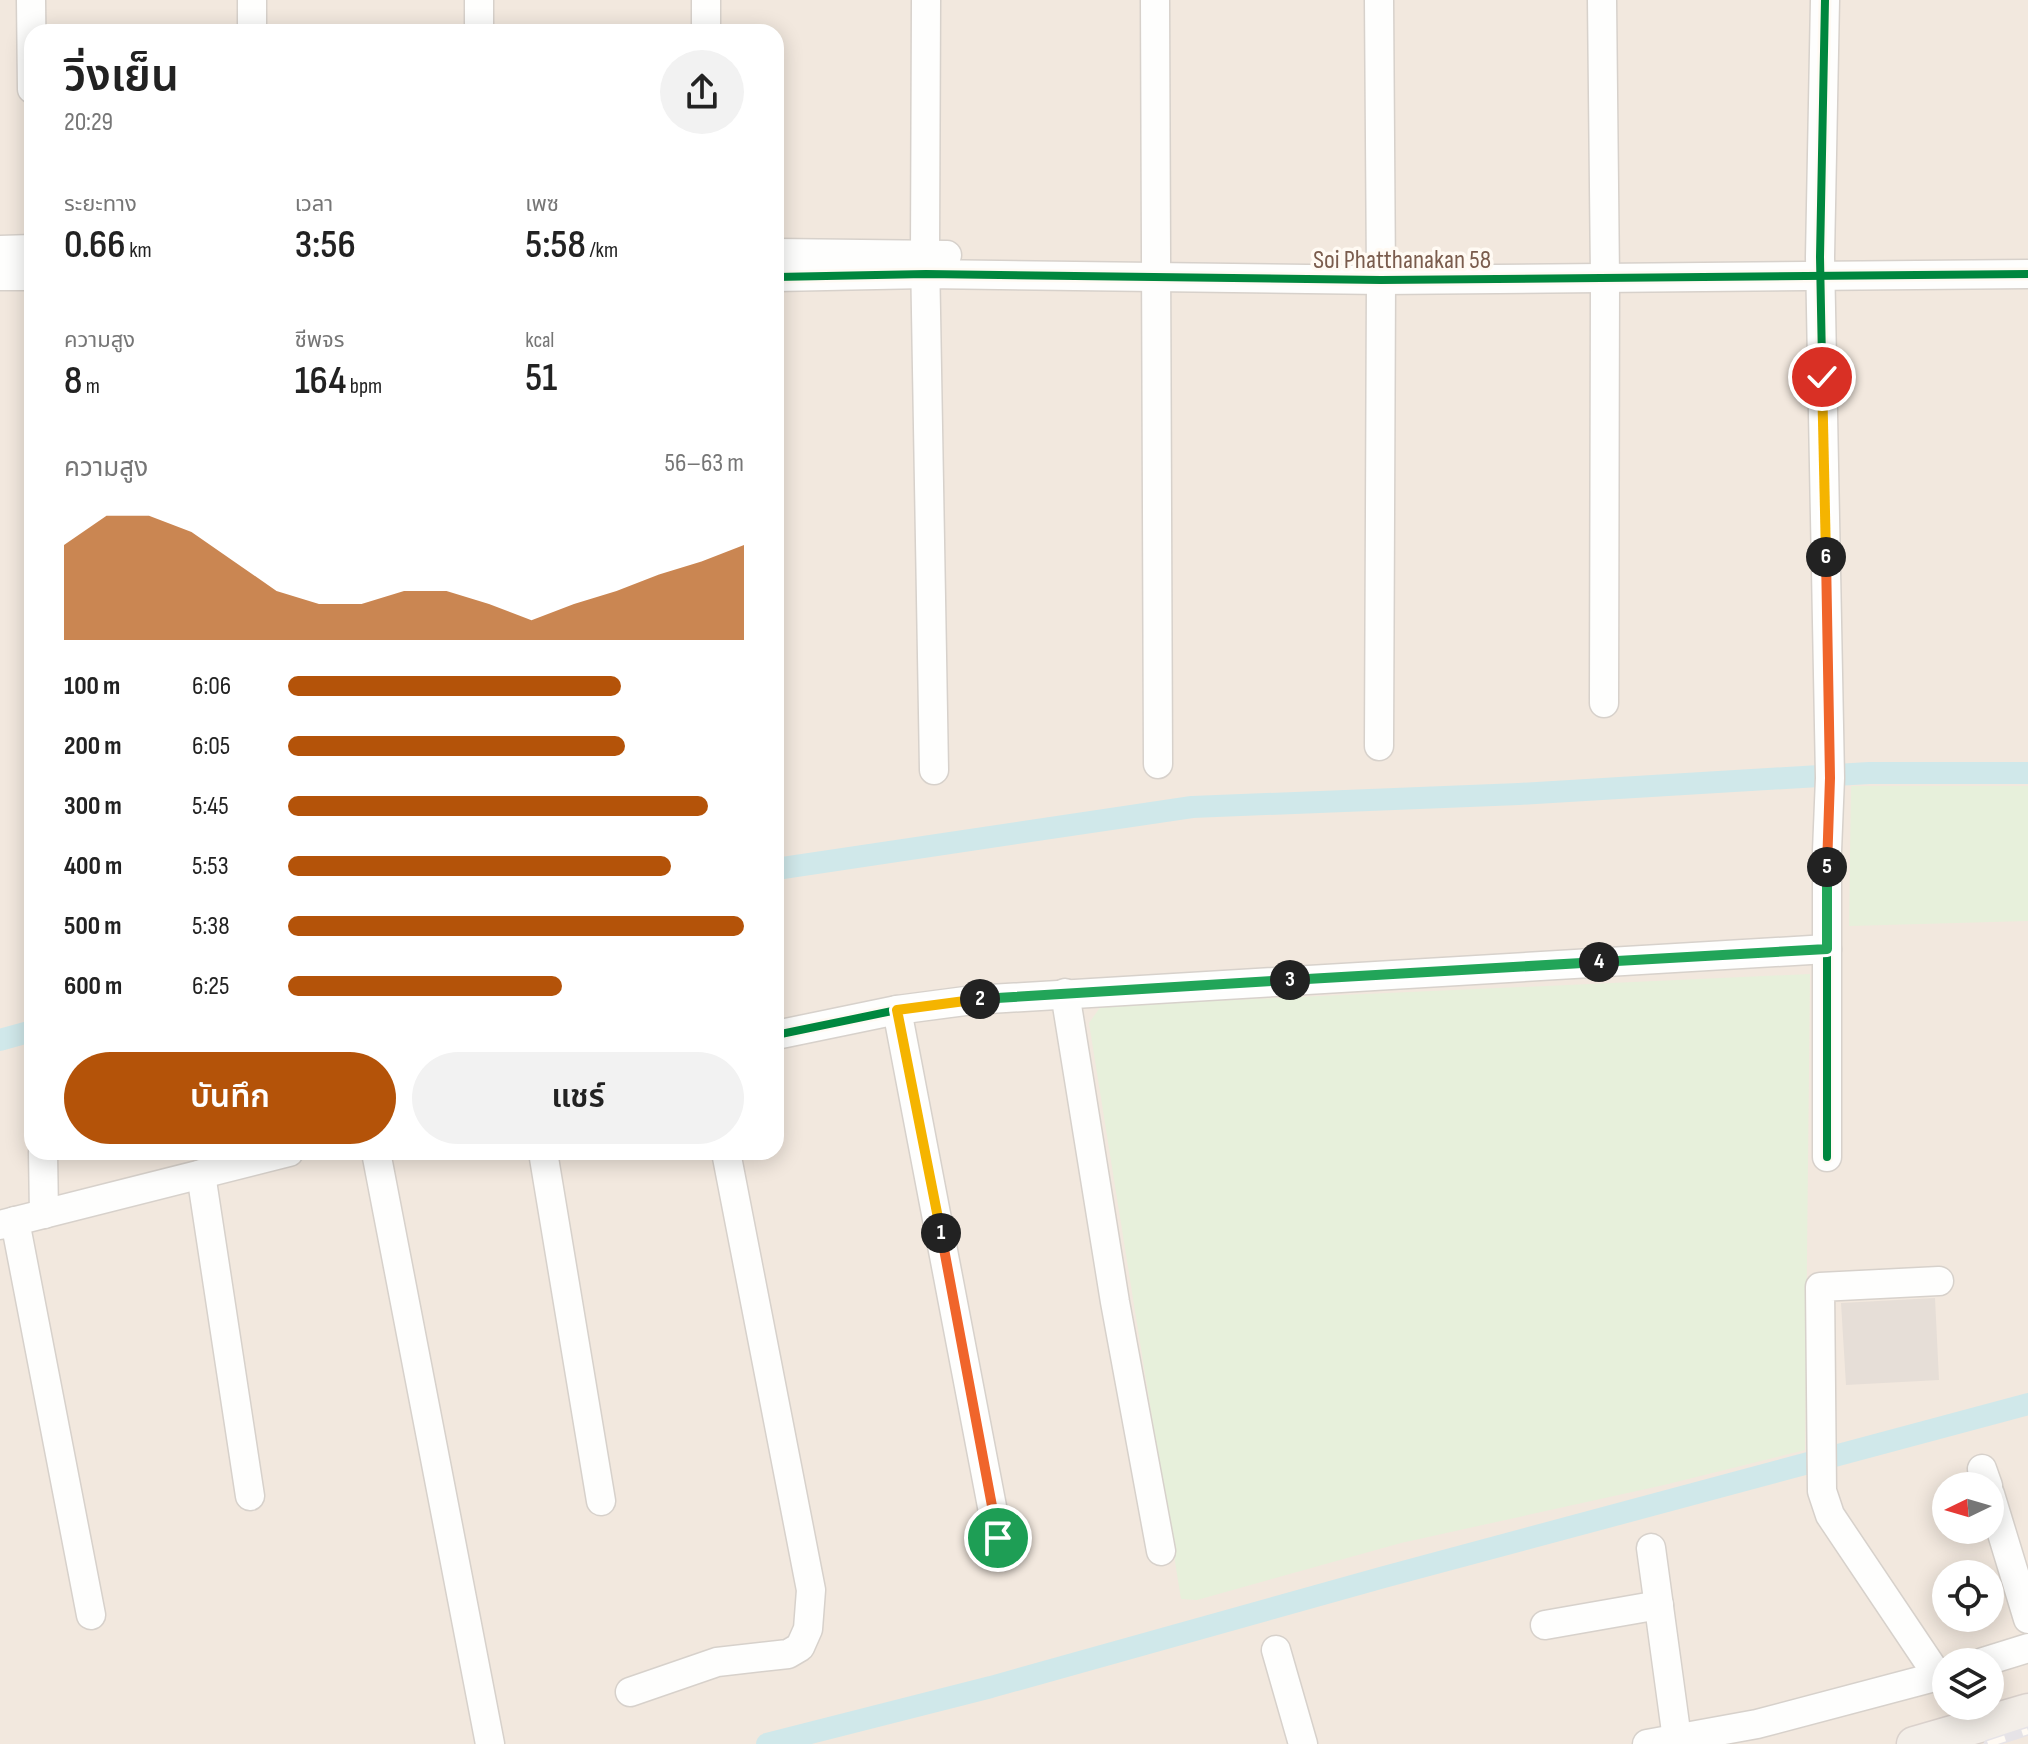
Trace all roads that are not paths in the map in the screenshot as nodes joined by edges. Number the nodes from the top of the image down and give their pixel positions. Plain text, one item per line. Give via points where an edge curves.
1 (31, 0) edge
2 (252, 0) edge
3 (479, 0) edge
4 (706, 0) edge
5 (926, 0) edge
6 (1155, 0) edge
7 (1379, 0) edge
8 (1602, 0) edge
9 (1825, 0) edge
10 (31, 24) edge
11 (252, 24) edge
12 (479, 24) edge
13 (706, 24) edge
14 (24, 249) edge
15 (0, 250) edge
16 (784, 254) edge
17 (2028, 255) edge
18 (926, 264) junction
19 (1820, 266) junction
20 (1156, 268) junction
21 (1605, 268) junction
22 (1381, 270) junction
23 (2028, 274) edge
24 (0, 276) edge
25 (24, 276) edge
26 (784, 276) edge
27 (1604, 703) dead end
28 (1379, 746) dead end
29 (1158, 764) dead end
30 (934, 770) dead end
31 (1827, 949) junction
32 (1065, 993) junction
33 (897, 1010) junction
34 (784, 1033) edge
35 (1827, 1157) dead end
36 (43, 1160) edge
37 (257, 1160) edge
38 (378, 1160) edge
39 (544, 1160) edge
40 (728, 1160) edge
41 (201, 1174) junction
42 (44, 1214) junction
43 (8, 1223) edge
44 (1939, 1281) dead end
45 (250, 1496) dead end
46 (601, 1501) dead end
47 (998, 1538) dead end
48 (2004, 1539) edge
49 (1651, 1548) dead end
50 (1161, 1551) dead end
51 (1659, 1605) junction
52 (91, 1615) dead end
53 (2028, 1619) edge
54 (1545, 1625) dead end
55 (2028, 1648) edge
56 (1276, 1650) dead end
57 (2004, 1655) edge
58 (1932, 1661) edge
59 (1932, 1678) edge
60 (630, 1692) dead end
61 (2028, 1711) edge
62 (1677, 1739) junction
63 (490, 1744) edge
64 (1303, 1744) edge
65 (1647, 1744) edge
66 (1914, 1744) edge

1 - 10 street
2 - 11 street
3 - 12 street
4 - 13 street
5 - 18 street
6 - 20 street
7 - 22 street
8 - 21 street
9 - 19 street
14 - 15 street
16 - 18 street, Soi Phatthanakan 58
17 - 19 street, Soi Phatthanakan 58
18 - 20 street, Soi Phatthanakan 58
18 - 26 street, Soi Phatthanakan 58
18 - 30 street
19 - 21 street, Soi Phatthanakan 58
19 - 23 street, Soi Phatthanakan 58
19 - 31 street via 1830,778
20 - 22 street, Soi Phatthanakan 58
20 - 29 street
21 - 22 street, Soi Phatthanakan 58
21 - 27 street
22 - 28 street
24 - 25 street
31 - 32 street
31 - 35 street
32 - 33 street
32 - 50 street
33 - 34 street
33 - 47 street
36 - 42 street
37 - 41 street
38 - 63 street
39 - 46 street
40 - 60 street via 811,1590 808,1629 800,1647 788,1654 717,1662
41 - 42 street
41 - 45 street
42 - 43 street
43 - 52 street
44 - 58 street via 1820,1287 1822,1491 1830,1515
48 - 53 street
49 - 51 street
51 - 54 street
51 - 62 street
55 - 57 street
56 - 64 street
59 - 62 street via 1757,1724
61 - 66 main road
62 - 65 street

